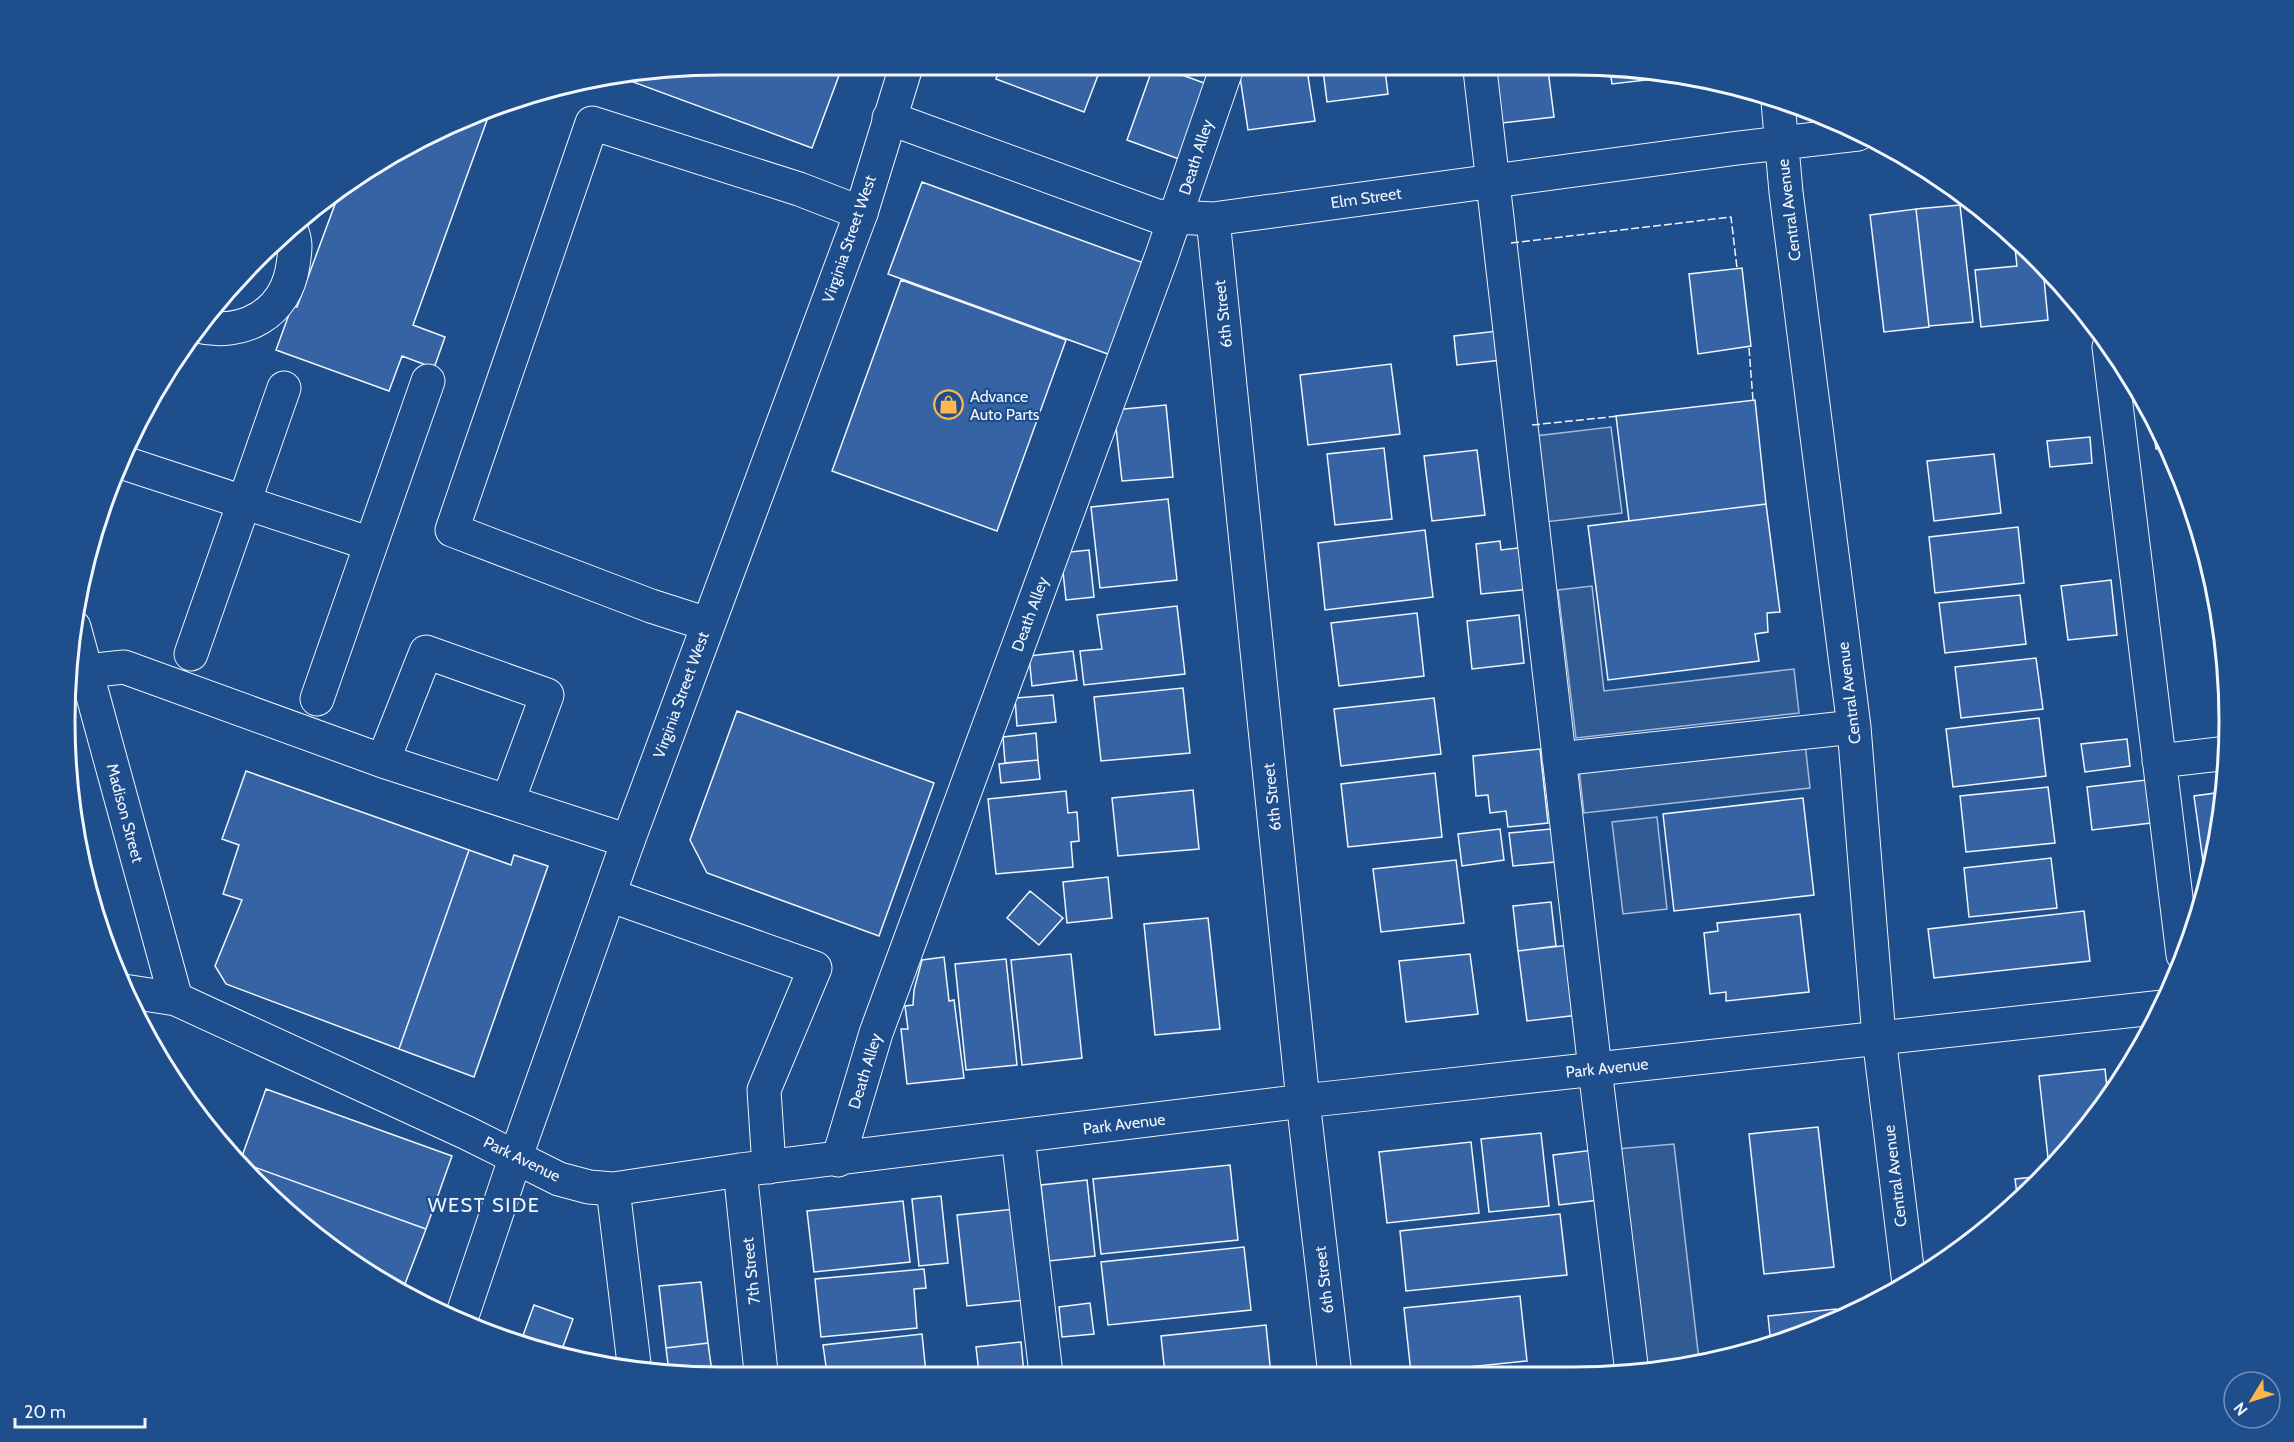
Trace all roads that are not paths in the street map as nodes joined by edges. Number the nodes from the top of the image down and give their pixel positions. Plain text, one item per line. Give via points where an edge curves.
1 (903, 75) edge
2 (1224, 75) edge
3 (1481, 75) edge
4 (1778, 108) edge
5 (889, 118) junction
6 (1845, 136) edge
7 (1781, 144) junction
8 (1493, 181) junction
9 (861, 213) junction
10 (1176, 217) junction
11 (1213, 219) junction
12 (294, 236) edge
13 (208, 329) edge
14 (2111, 364) edge
15 (428, 381) dead end
16 (284, 387) dead end
17 (128, 464) edge
18 (244, 502) junction
19 (371, 544) junction
20 (707, 624) junction
21 (80, 648) edge
22 (191, 654) dead end
23 (86, 671) junction
24 (317, 699) dead end
25 (1854, 727) junction
26 (2218, 754) edge
27 (1559, 759) junction
28 (383, 761) junction
29 (2159, 761) junction
30 (508, 801) junction
31 (628, 841) junction
32 (609, 895) junction
33 (2181, 939) edge
34 (135, 992) edge
35 (176, 999) junction
36 (2151, 1008) edge
37 (1879, 1037) junction
38 (1595, 1069) junction
39 (1303, 1101) junction
40 (1018, 1137) junction
41 (516, 1156) junction
42 (838, 1160) junction
43 (755, 1169) junction
44 (613, 1189) junction
45 (1907, 1273) edge
46 (463, 1313) edge
47 (634, 1361) edge
48 (1631, 1364) edge
49 (761, 1367) edge
50 (1045, 1367) edge
51 (1334, 1367) edge

1 - 5 street, Virginia Street West
2 - 10 street, Death Alley
3 - 8 street
4 - 7 street, Central Avenue
5 - 9 street, Virginia Street West
5 - 10 street, Elm Street via 1157,216
6 - 7 street, Elm Street
7 - 8 street, Elm Street
7 - 25 street, Central Avenue
8 - 11 street, Elm Street
8 - 27 street
9 - 20 street, Virginia Street West
9 - 20 street via 799,189 592,123 452,530
10 - 11 street, Elm Street
10 - 42 street, Death Alley via 876,1033
11 - 39 street, 6th Street
12 - 13 street via 291,278 278,304 258,321
14 - 29 street
15 - 19 street
16 - 18 street
17 - 18 street
18 - 19 street
18 - 22 street
19 - 24 street
20 - 31 street, Virginia Street West
21 - 23 street, Madison Street
23 - 28 street via 124,668
23 - 35 street, Madison Street
25 - 27 street
25 - 37 street, Central Avenue
26 - 29 street
27 - 38 street
28 - 30 street
28 - 30 street via 426,652 547,695
29 - 33 street
30 - 31 street
31 - 32 street, Virginia Street West
32 - 41 street, Virginia Street West
32 - 43 street, 7th Street via 815,968 764,1090
34 - 35 street, Park Avenue
35 - 41 street, Park Avenue
36 - 37 street, Park Avenue
37 - 38 street, Park Avenue
37 - 45 street, Central Avenue
38 - 39 street, Park Avenue
38 - 48 street
39 - 40 street, Park Avenue
39 - 51 street, 6th Street
40 - 42 street, Park Avenue
40 - 50 street
41 - 44 street, Park Avenue via 559,1179
41 - 46 street, Virginia Street West
42 - 43 street, Park Avenue
43 - 44 street, Park Avenue
43 - 49 street, 7th Street
44 - 47 street

